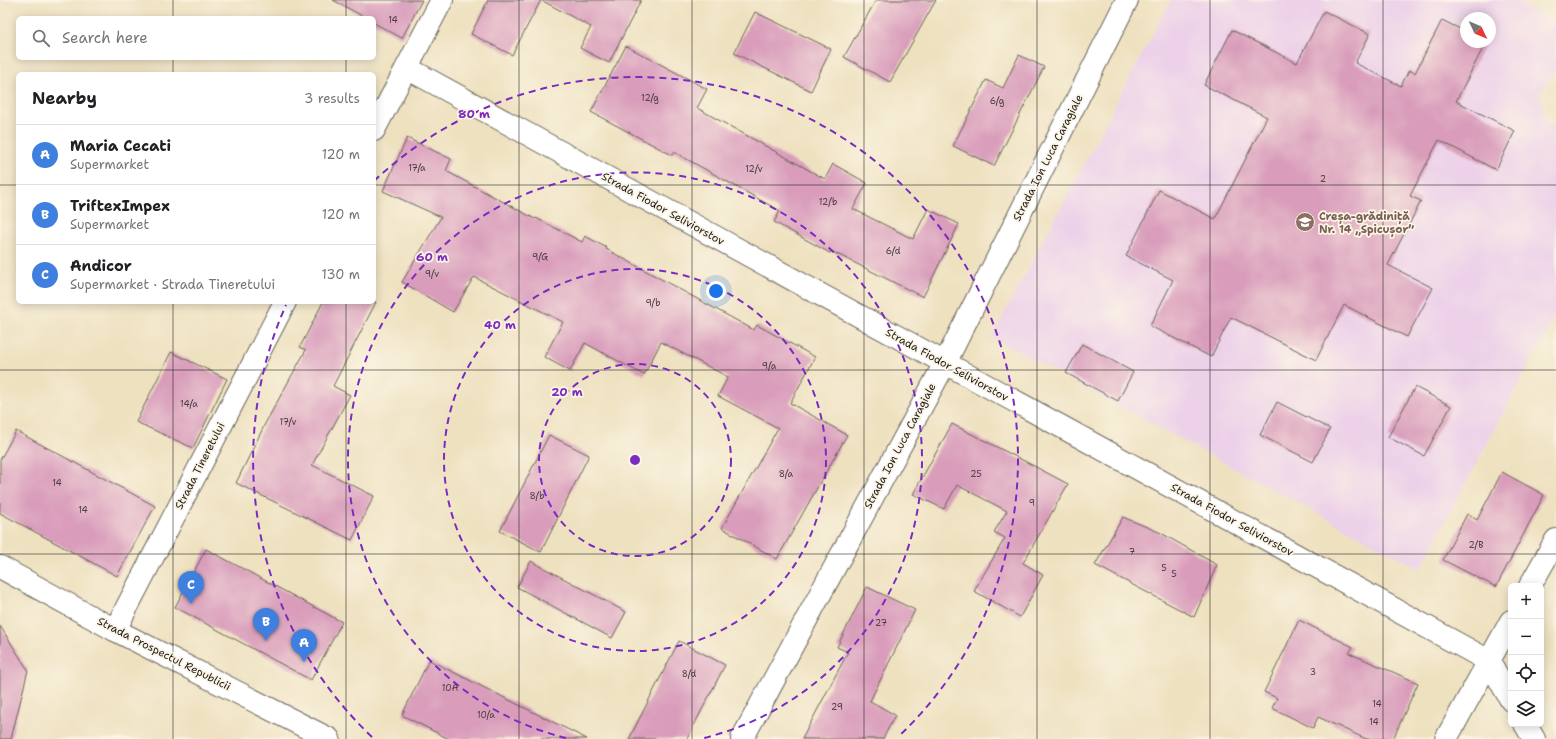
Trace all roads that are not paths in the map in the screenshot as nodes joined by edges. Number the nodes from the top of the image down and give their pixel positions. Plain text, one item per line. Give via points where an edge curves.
1 (442, 0) edge
2 (1126, 0) edge
3 (407, 68) junction
4 (376, 126) edge
5 (284, 304) edge
6 (945, 363) junction
7 (1556, 540) edge
8 (0, 567) edge
9 (1532, 583) edge
10 (1508, 626) edge
11 (115, 630) junction
12 (1489, 661) junction
13 (1508, 695) edge
14 (1527, 727) edge
15 (329, 739) edge
16 (742, 739) edge
17 (1446, 739) edge
18 (1534, 739) edge

1 - 3 street
2 - 6 street, Strada Ion Luca Caragiale
3 - 4 street
3 - 6 street, Strada Fiodor Seliviorstov
5 - 11 street, Strada Tineretului
6 - 12 street, Strada Fiodor Seliviorstov
6 - 16 street, Strada Ion Luca Caragiale
7 - 9 street
8 - 11 street, Strada Prospectul Republicii
10 - 12 street
11 - 15 street, Strada Prospectul Republicii
12 - 13 street
12 - 17 street
14 - 18 street

